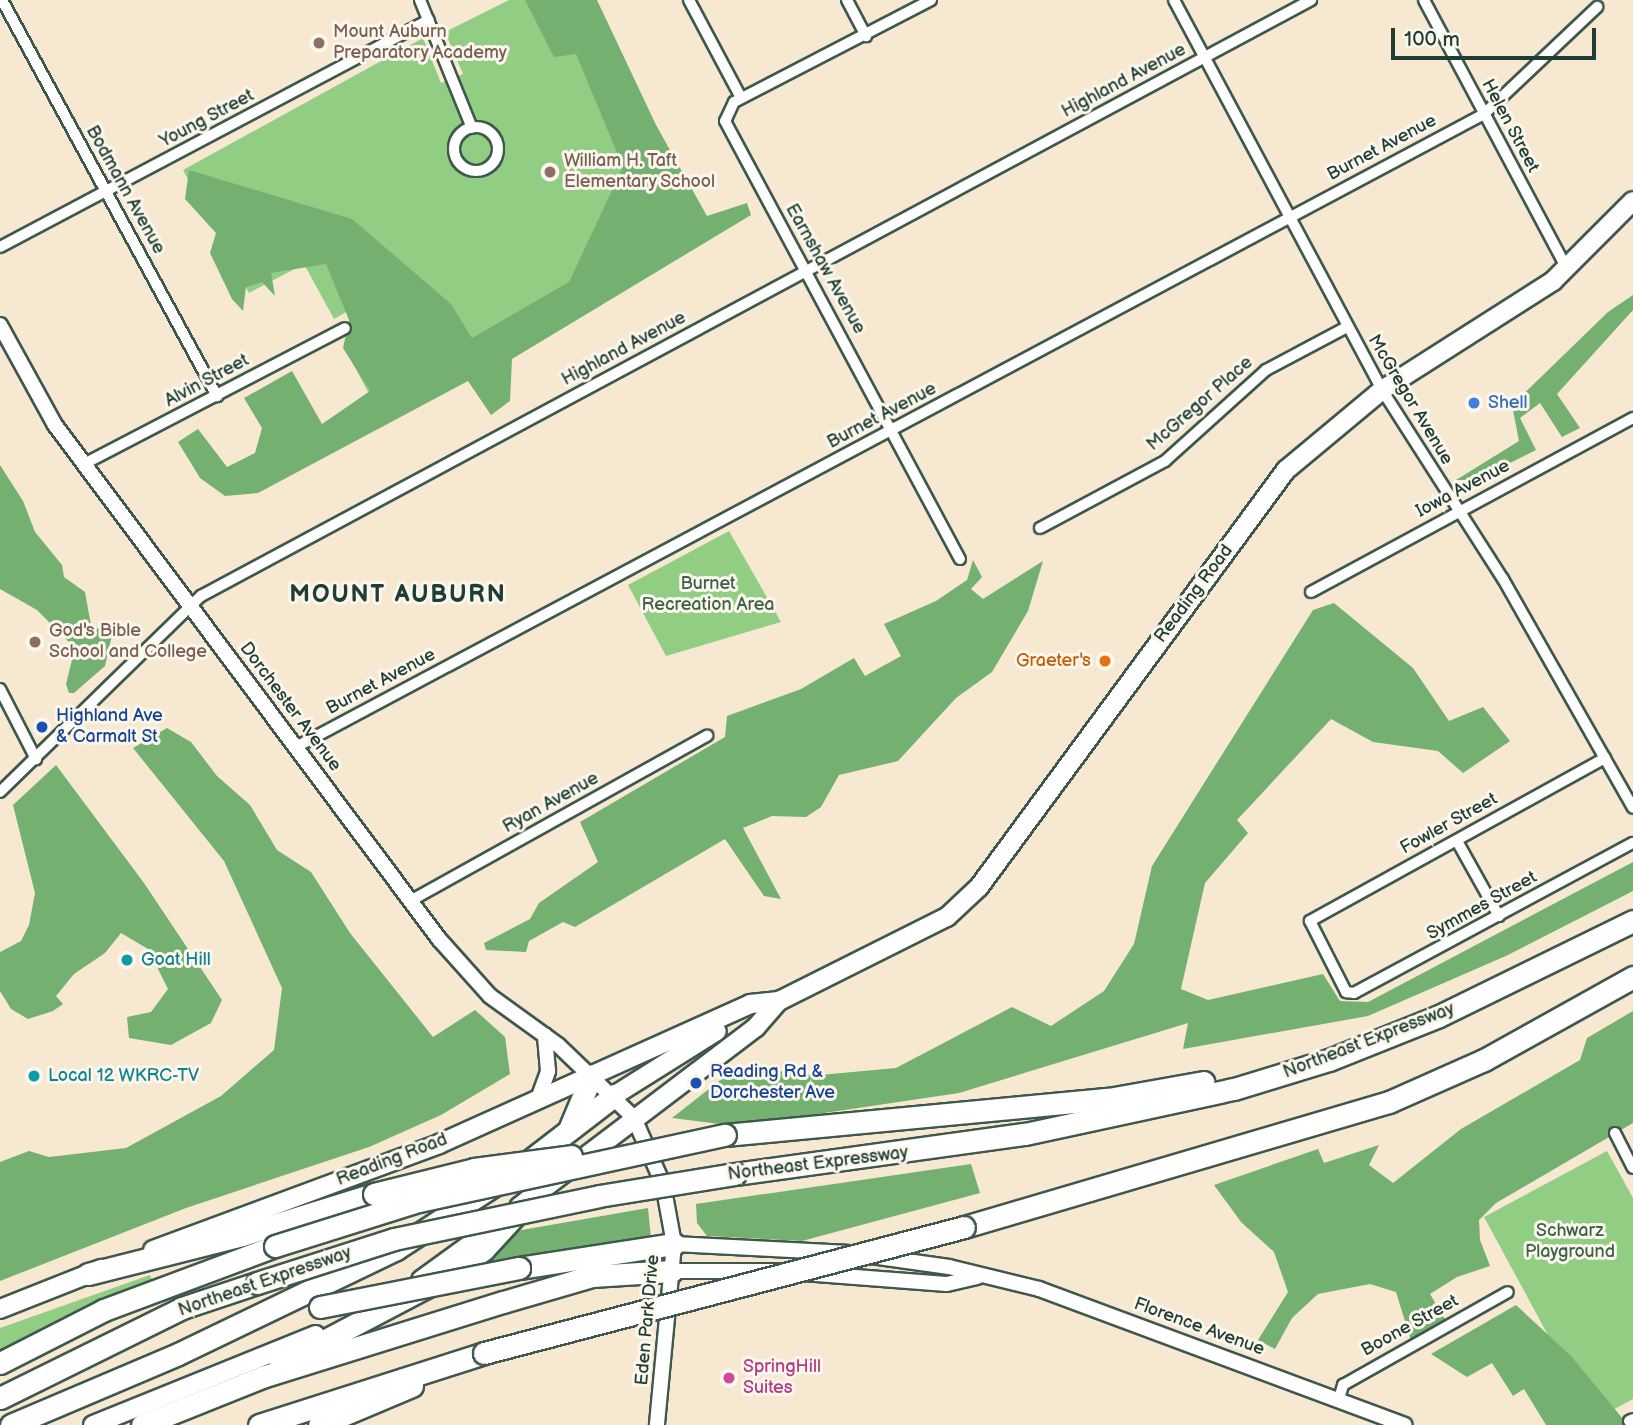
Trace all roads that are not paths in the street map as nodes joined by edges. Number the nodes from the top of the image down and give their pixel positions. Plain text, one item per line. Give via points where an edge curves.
1 (2, 0) edge
2 (419, 0) edge
3 (689, 0) edge
4 (847, 0) edge
5 (932, 0) edge
6 (1174, 0) edge
7 (1311, 0) edge
8 (1424, 0) edge
9 (1597, 7) dead end
10 (429, 20) junction
11 (866, 36) junction
12 (1205, 58) junction
13 (741, 98) junction
14 (1484, 114) junction
15 (472, 128) junction
16 (106, 193) junction
17 (1633, 201) edge
18 (1289, 218) junction
19 (0, 247) edge
20 (1567, 269) junction
21 (807, 271) junction
22 (0, 325) edge
23 (1347, 327) junction
24 (345, 328) dead end
25 (1382, 390) junction
26 (217, 396) junction
27 (1633, 418) edge
28 (892, 431) junction
29 (85, 464) junction
30 (1457, 512) junction
31 (1040, 528) dead end
32 (960, 559) dead end
33 (1311, 592) dead end
34 (188, 605) junction
35 (0, 689) edge
36 (707, 736) dead end
37 (296, 747) junction
38 (1605, 758) junction
39 (36, 759) junction
40 (0, 792) edge
41 (1633, 808) edge
42 (1457, 841) junction
43 (1633, 843) edge
44 (412, 900) junction
45 (1499, 916) junction
46 (1633, 921) edge
47 (1633, 977) edge
48 (1346, 992) joint
49 (779, 1001) junction
50 (733, 1012) junction
51 (545, 1035) junction
52 (1329, 1060) junction
53 (592, 1075) junction
54 (615, 1095) junction
55 (538, 1099) junction
56 (634, 1118) junction
57 (1615, 1133) dead end
58 (725, 1135) junction
59 (563, 1138) junction
60 (1633, 1168) edge
61 (529, 1200) junction
62 (674, 1244) junction
63 (673, 1271) junction
64 (88, 1274) junction
65 (978, 1277) junction
66 (1508, 1292) dead end
67 (0, 1309) edge
68 (244, 1323) junction
69 (484, 1353) junction
70 (0, 1363) edge
71 (262, 1377) junction
72 (0, 1398) edge
73 (1339, 1399) junction
74 (11, 1425) edge
75 (93, 1425) edge
76 (142, 1425) edge
77 (260, 1425) edge
78 (319, 1425) edge
79 (657, 1425) edge
80 (1404, 1425) edge

1 - 16 street, Bodmann Avenue
2 - 10 street
3 - 13 street
4 - 11 street
5 - 11 street
6 - 12 street, McGregor Avenue
7 - 12 street, Highland Avenue
8 - 14 street, Helen Street
9 - 14 street, Burnet Avenue
10 - 15 street
10 - 16 street, Young Street
11 - 13 street
12 - 18 street, McGregor Avenue
12 - 21 street, Highland Avenue
13 - 21 street, Earnshaw Avenue via 729,107 727,129
14 - 18 street, Burnet Avenue
14 - 20 street, Helen Street
15 - 15 street via 461,133 454,150 464,168 482,171 493,163 497,144 492,134
16 - 19 street, Young Street
16 - 26 street, Bodmann Avenue
17 - 20 main road, Reading Road
18 - 23 street, McGregor Avenue
18 - 28 street, Burnet Avenue
20 - 25 main road, Reading Road via 1518,307
21 - 28 street, Earnshaw Avenue
21 - 34 street, Highland Avenue
22 - 29 street, Dorchester Avenue via 55,425
23 - 25 street, McGregor Avenue
23 - 31 street, McGregor Place via 1266,370 1165,460
24 - 26 street, Alvin Street
25 - 30 street, McGregor Avenue
25 - 49 main road, Reading Road via 1286,470 967,901 931,927
26 - 29 street, Alvin Street
27 - 30 street, Iowa Avenue
28 - 32 street, Earnshaw Avenue
28 - 37 street, Burnet Avenue
29 - 34 street, Dorchester Avenue
30 - 33 street, Iowa Avenue
30 - 38 street, McGregor Avenue via 1503,579
34 - 37 street, Dorchester Avenue
34 - 39 street, Highland Avenue
35 - 39 street
36 - 44 street, Ryan Avenue
37 - 44 street, Dorchester Avenue
38 - 41 street, McGregor Avenue
38 - 42 street, Fowler Street
39 - 40 street, Highland Avenue
42 - 45 street
42 - 48 street, Fowler Street via 1310,921
43 - 45 street, Symmes Street
44 - 51 street, Dorchester Avenue via 439,939 490,996
45 - 48 street, Symmes Street via 1367,989
46 - 52 highway, Northeast Expressway via 1464,1005
47 - 69 highway, bridge via 1484,1060 1389,1102 964,1227
49 - 50 main road, Reading Road
49 - 56 main road, Reading Road via 756,1027
50 - 53 main road, Reading Road via 621,1066
50 - 54 main road via 721,1030
51 - 53 street, Dorchester Avenue
51 - 55 street via 548,1071
52 - 58 highway via 1108,1099
52 - 72 highway, Northeast Expressway, bridge via 1234,1089 1087,1122 893,1155 599,1196 394,1239 182,1308
53 - 54 street, Eden Park Drive
53 - 55 main road, Reading Road
53 - 59 highway via 580,1111
54 - 56 street, Eden Park Drive
54 - 59 highway
55 - 64 main road, Reading Road via 439,1144
56 - 61 main road, Reading Road
56 - 62 street, Eden Park Drive via 663,1184
57 - 60 street
58 - 64 highway, bridge via 474,1169
58 - 70 highway, bridge via 419,1201 275,1246 104,1310
59 - 68 highway via 396,1250
61 - 71 highway via 484,1249 447,1276 360,1325 290,1356
61 - 75 main road, Reading Road via 450,1262 351,1321
62 - 63 street, Eden Park Drive
62 - 65 street, Florence Avenue via 835,1251 948,1266
62 - 68 highway, bridge via 519,1268
63 - 65 street, Florence Avenue via 742,1269 947,1284
63 - 71 highway via 592,1276
63 - 79 street, Eden Park Drive
64 - 67 main road, Reading Road
65 - 73 street, Florence Avenue via 1039,1289
66 - 73 street, Boone Street via 1343,1384
68 - 74 highway
69 - 77 highway
69 - 78 highway
71 - 76 highway
73 - 80 street, Florence Avenue

